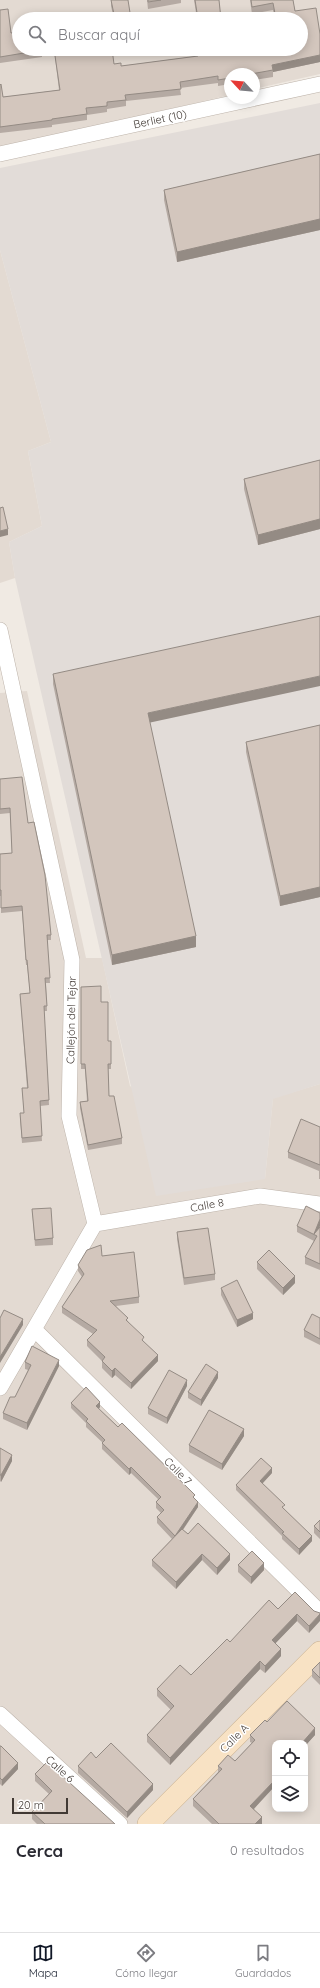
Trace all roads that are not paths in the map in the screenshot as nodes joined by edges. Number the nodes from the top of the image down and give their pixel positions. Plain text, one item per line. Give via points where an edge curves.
1 (320, 84) edge
2 (0, 154) edge
3 (0, 630) edge
4 (320, 1204) edge
5 (95, 1224) junction
6 (35, 1330) junction
7 (0, 1388) edge
8 (320, 1612) edge
9 (320, 1652) edge
10 (0, 1714) edge
11 (120, 1824) edge
12 (148, 1824) edge

1 - 2 street, Berliet (10)
3 - 5 street, Callejón del Tejar via 72,960 69,1116
4 - 5 street, Calle 8 via 260,1196
5 - 6 street
6 - 7 street
6 - 8 street, Calle 7
9 - 12 street, Calle A
10 - 11 street, Calle 6

